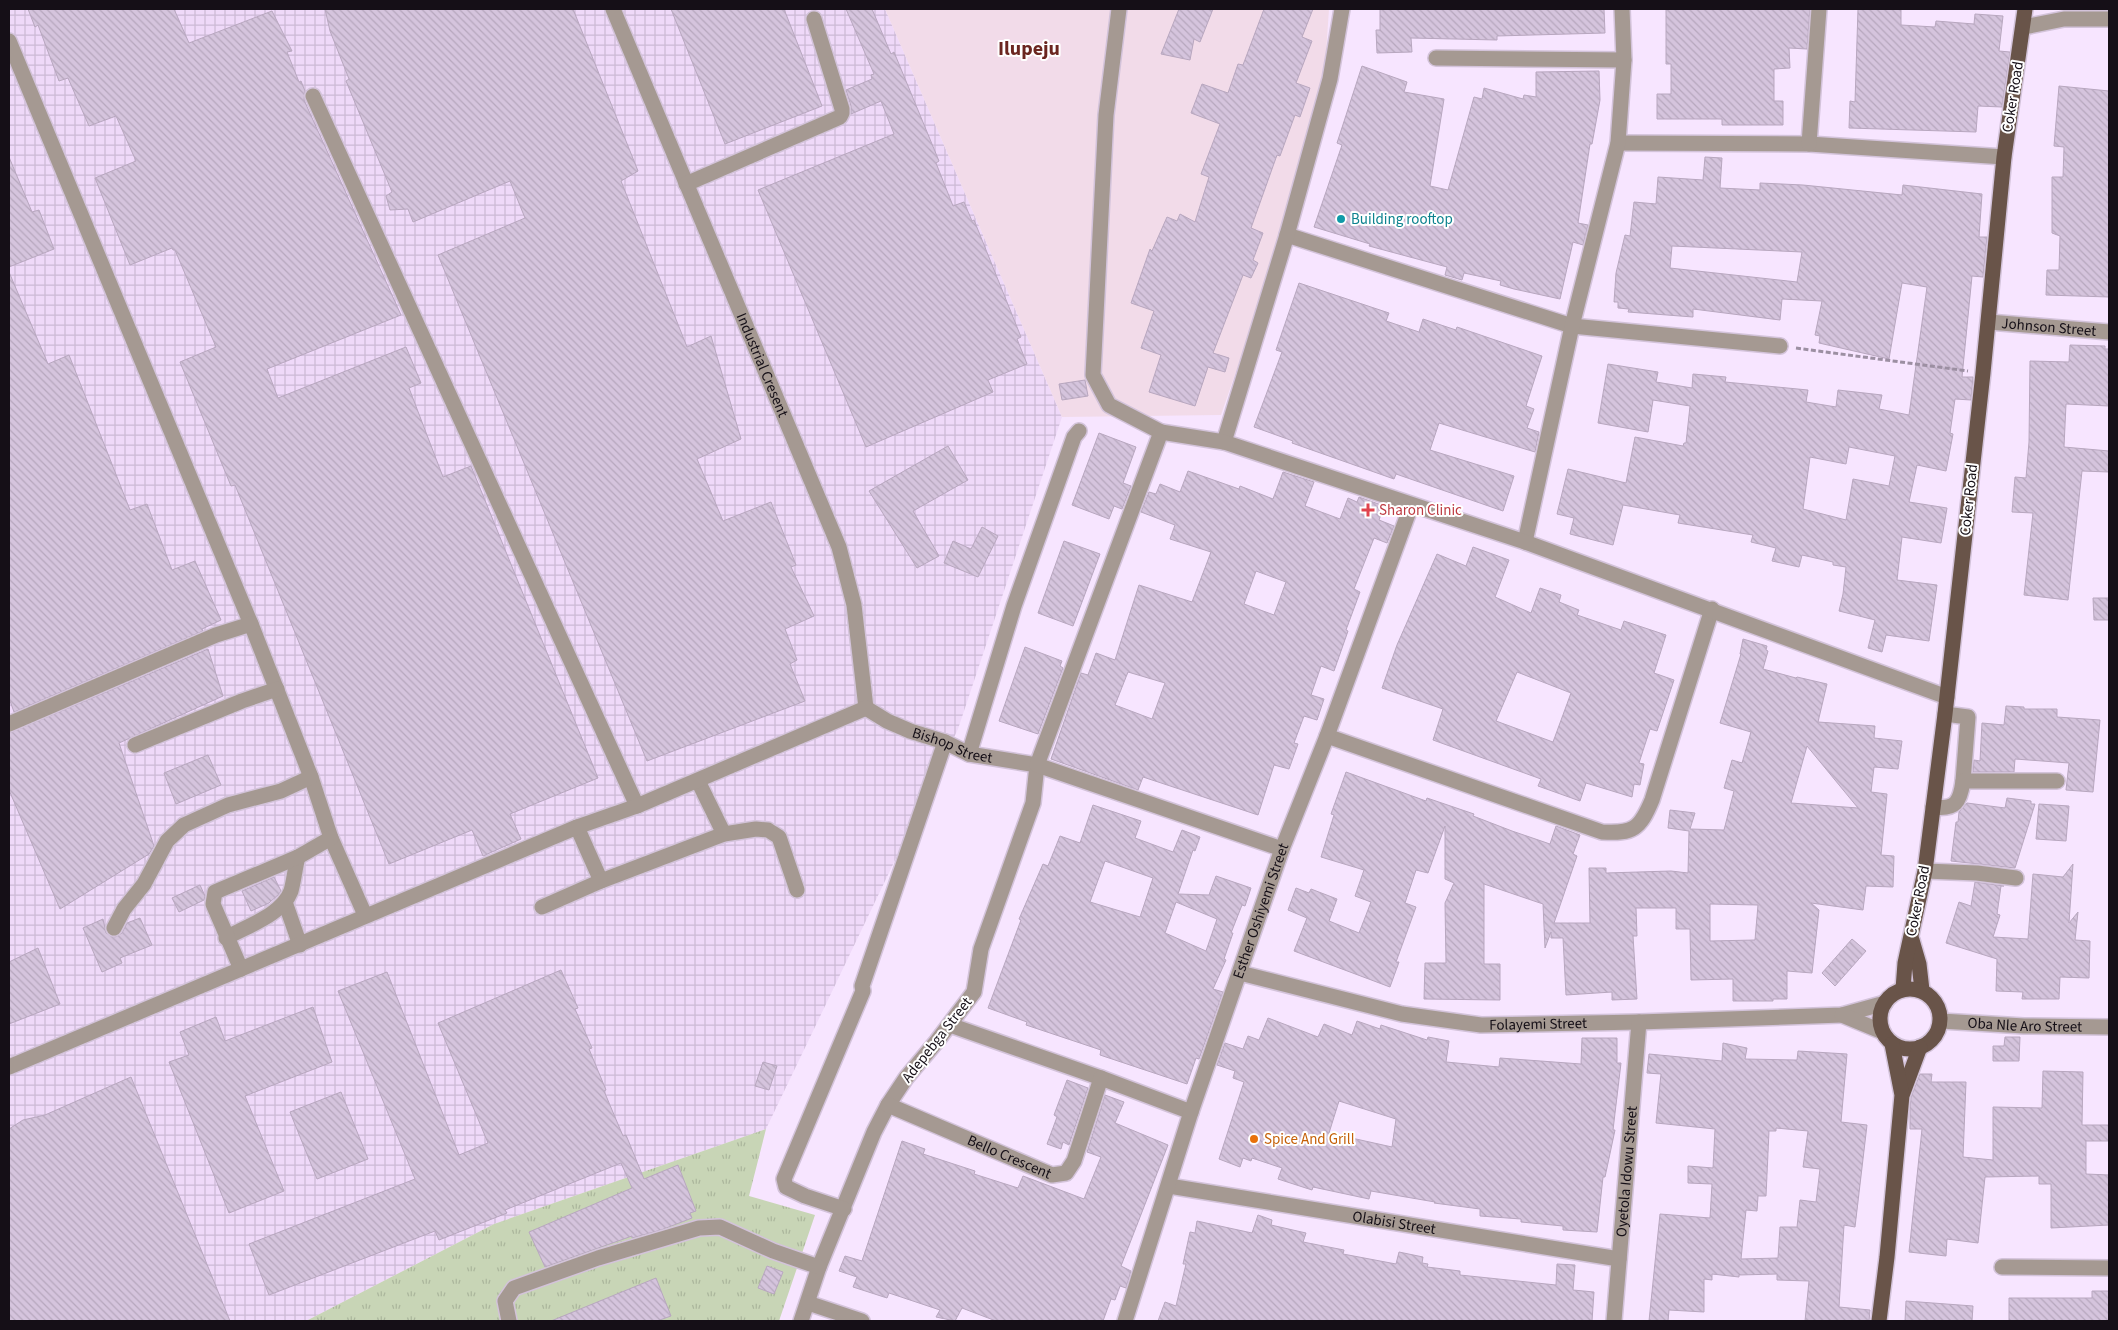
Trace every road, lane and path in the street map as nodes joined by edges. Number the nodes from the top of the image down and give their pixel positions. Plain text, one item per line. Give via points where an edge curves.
1 (612, 9) edge
2 (1119, 9) edge
3 (1342, 9) edge
4 (1622, 9) edge
5 (1819, 9) edge
6 (2025, 9) edge
7 (814, 19) dead end
8 (2109, 19) edge
9 (2024, 27) junction
10 (9, 42) edge
11 (1436, 58) dead end
12 (1624, 60) junction
13 (313, 96) dead end
14 (1618, 143) junction
15 (1809, 144) junction
16 (2004, 156) junction
17 (686, 184) junction
18 (1287, 235) junction
19 (1988, 322) junction
20 (1572, 326) junction
21 (2109, 332) edge
22 (1780, 346) joint
23 (1983, 373) junction
24 (1079, 431) dead end
25 (1161, 432) junction
26 (1224, 442) junction
27 (1411, 506) junction
28 (1525, 542) junction
29 (1712, 610) junction
30 (251, 624) junction
31 (277, 688) junction
32 (1947, 697) junction
33 (866, 708) junction
34 (1945, 714) junction
35 (9, 724) edge
36 (1327, 736) junction
37 (945, 742) junction
38 (135, 745) dead end
39 (968, 754) junction
40 (1037, 765) junction
41 (311, 778) junction
42 (698, 781) junction
43 (1964, 781) junction
44 (2057, 781) dead end
45 (637, 806) junction
46 (1933, 807) junction
47 (577, 827) junction
48 (724, 834) junction
49 (332, 838) junction
50 (1282, 849) junction
51 (298, 856) junction
52 (1925, 871) junction
53 (2016, 878) dead end
54 (601, 881) junction
55 (797, 890) dead end
56 (285, 902) junction
57 (542, 907) dead end
58 (365, 915) junction
59 (114, 928) dead end
60 (226, 938) junction
61 (1912, 938) junction
62 (300, 944) junction
63 (241, 969) junction
64 (1240, 973) junction
65 (1903, 989) junction
66 (1922, 990) junction
67 (1885, 1003) junction
68 (1842, 1015) junction
69 (1941, 1021) junction
70 (1639, 1022) junction
71 (950, 1025) junction
72 (2109, 1027) edge
73 (1888, 1038) junction
74 (1920, 1047) junction
75 (9, 1067) edge
76 (1101, 1078) junction
77 (1902, 1095) junction
78 (888, 1105) junction
79 (1191, 1112) junction
80 (1169, 1186) junction
81 (844, 1209) junction
82 (1619, 1259) junction
83 (819, 1267) junction
84 (2002, 1267) dead end
85 (2109, 1268) edge
86 (808, 1303) junction
87 (508, 1321) edge
88 (801, 1321) edge
89 (862, 1321) edge
90 (1125, 1321) edge
91 (1614, 1321) edge
92 (1879, 1321) edge

1 - 17 street, Industrial Cresent
2 - 25 street via 1106,115 1093,375 1109,406
3 - 18 street via 1330,79
4 - 12 street
5 - 15 street
6 - 9 main road, Coker Road
7 - 17 street via 842,109 840,117
8 - 9 street via 2064,19
9 - 16 main road, Coker Road
10 - 30 street
11 - 12 street
12 - 14 street
13 - 45 street
14 - 15 street
14 - 20 street
15 - 16 street
16 - 19 main road, Coker Road
17 - 33 street, Industrial Cresent via 839,547 854,605
18 - 20 street
18 - 26 street
19 - 21 street, Johnson Street
19 - 23 main road, Coker Road
20 - 22 street
20 - 28 street
22 - 23 path
23 - 32 main road, Coker Road
24 - 39 street via 1074,437 1014,606
25 - 26 street
25 - 40 street, Adepebga Street
26 - 27 street
27 - 28 street
27 - 36 street, Esther Oshiyemi Street
28 - 29 street
29 - 32 street
29 - 36 street via 1652,800 1637,828 1619,833 1602,832
30 - 31 street
30 - 35 street via 216,634
31 - 38 street
31 - 41 street
32 - 34 main road, Coker Road
33 - 37 street, Bishop Street via 910,731
33 - 42 street
34 - 43 street via 1968,717
34 - 46 main road, Coker Road
36 - 50 street, Esther Oshiyemi Street
37 - 39 street, Bishop Street
37 - 81 street via 862,986 864,991 784,1179 786,1187
39 - 40 street, Bishop Street
40 - 50 street
40 - 71 street, Adepebga Street via 1033,802 981,949 974,992
41 - 49 street
41 - 59 street via 281,791 228,805 184,825 167,841 144,884
42 - 45 street
42 - 48 street
43 - 44 street
43 - 46 street via 1953,806 1944,809
45 - 47 street
46 - 52 main road, Coker Road
47 - 54 street
47 - 58 street
48 - 54 street
48 - 55 street via 756,829 768,830 779,837
49 - 51 street
49 - 58 street
50 - 64 street, Esther Oshiyemi Street
51 - 56 street via 291,891
51 - 60 street via 215,892 213,904
52 - 53 street
52 - 61 main road, Coker Road
54 - 57 street
56 - 60 street via 274,912
56 - 62 street
58 - 62 street
60 - 63 street
61 - 65 main road, Coker Road via 1905,962
61 - 66 main road
62 - 63 street
63 - 75 street
64 - 70 street, Folayemi Street via 1402,1014 1481,1024
64 - 79 street, Esther Oshiyemi Street
65 - 66 main road
65 - 67 main road via 1887,998
66 - 69 main road via 1937,1003
67 - 68 street
67 - 73 main road via 1880,1022
68 - 70 street, Folayemi Street
68 - 73 street
69 - 72 street, Oba Nle Aro Street
69 - 74 main road via 1936,1036
70 - 82 street, Oyetola Idowu Street
71 - 76 street
71 - 78 street, Adepebga Street
73 - 74 main road via 1908,1049
73 - 77 main road
74 - 77 main road
76 - 78 street, Bello Crescent via 1074,1161 1066,1173 1052,1175
76 - 79 street
77 - 92 main road
78 - 81 street, Adepebga Street
79 - 80 street, Esther Oshiyemi Street
80 - 82 street, Olabisi Street
80 - 90 street, Esther Oshiyemi Street
81 - 83 street, Adepebga Street
82 - 91 street, Oyetola Idowu Street
83 - 86 street, Adepebga Street
83 - 87 street via 772,1251 720,1227 699,1228 598,1258 514,1288 505,1301
84 - 85 street
86 - 88 street, Adepebga Street
86 - 89 street

